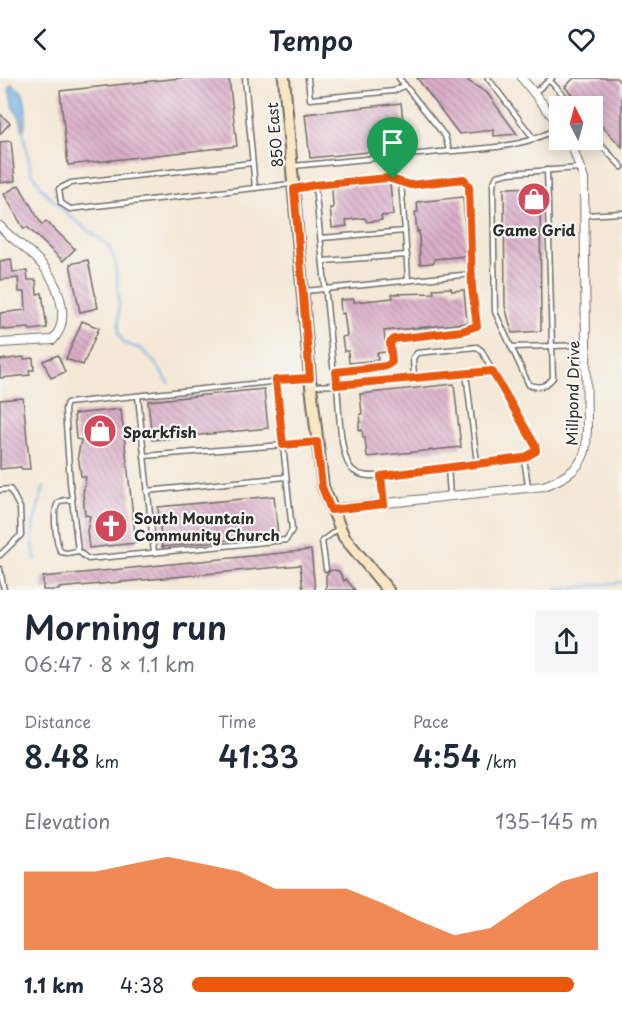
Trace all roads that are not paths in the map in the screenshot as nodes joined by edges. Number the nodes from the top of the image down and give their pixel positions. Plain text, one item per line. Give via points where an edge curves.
1 (245, 78) edge
2 (284, 78) edge
3 (308, 78) edge
4 (399, 78) edge
5 (488, 78) edge
6 (522, 78) edge
7 (550, 79) edge
8 (405, 85) junction
9 (534, 93) junction
10 (565, 96) edge
11 (549, 112) edge
12 (549, 133) edge
13 (534, 139) junction
14 (603, 147) edge
15 (574, 150) edge
16 (449, 151) junction
17 (252, 163) junction
18 (292, 166) junction
19 (622, 167) edge
20 (581, 168) junction
21 (547, 170) junction
22 (401, 183) junction
23 (315, 185) junction
24 (294, 186) junction
25 (255, 188) junction
26 (622, 213) edge
27 (584, 215) junction
28 (0, 226) edge
29 (405, 231) junction
30 (8, 235) junction
31 (321, 238) junction
32 (0, 240) edge
33 (407, 255) junction
34 (323, 261) junction
35 (472, 274) junction
36 (408, 280) junction
37 (326, 288) junction
38 (303, 291) junction
39 (0, 343) edge
40 (586, 345) junction
41 (552, 346) junction
42 (511, 347) junction
43 (492, 371) junction
44 (336, 372) junction
45 (466, 374) junction
46 (414, 378) junction
47 (276, 380) junction
48 (310, 382) junction
49 (337, 385) junction
50 (138, 396) junction
51 (317, 442) junction
52 (283, 445) junction
53 (144, 456) junction
54 (524, 458) junction
55 (477, 463) junction
56 (447, 467) junction
57 (381, 476) junction
58 (286, 477) junction
59 (528, 488) junction
60 (0, 490) edge
61 (147, 491) junction
62 (450, 496) junction
63 (72, 500) junction
64 (384, 504) junction
65 (331, 510) junction
66 (339, 528) junction
67 (78, 551) junction
68 (154, 553) junction
69 (0, 555) edge
70 (0, 569) edge
71 (326, 569) dead end
72 (4, 590) edge
73 (388, 590) edge

1 - 17 lane
2 - 18 main road, 850 East
3 - 8 lane via 310,99 394,91
4 - 8 lane
5 - 13 lane
6 - 9 street
7 - 9 lane
7 - 10 lane
8 - 16 lane via 446,136
9 - 11 street
12 - 13 lane
13 - 16 lane
14 - 19 lane
15 - 20 street, Millpond Drive
16 - 18 lane
17 - 25 lane
17 - 25 lane via 71,183 59,189 61,203 70,209
18 - 24 main road, 850 East
20 - 21 lane
20 - 27 street, Millpond Drive
21 - 41 lane
21 - 42 lane via 496,176 493,184 495,312
22 - 23 lane via 388,178
22 - 29 lane
22 - 35 lane via 466,181
23 - 24 lane
23 - 31 lane
24 - 25 lane
24 - 38 main road, 850 East
26 - 27 lane
27 - 40 street, Millpond Drive
28 - 30 street
29 - 31 lane
29 - 33 lane
30 - 32 street
30 - 39 street via 49,274 59,292 62,311 60,332 53,340
31 - 34 lane
33 - 34 lane
33 - 36 lane
34 - 37 lane
35 - 36 lane
35 - 44 lane via 477,326 394,339 390,343 392,362 386,366
36 - 37 lane
37 - 38 lane
37 - 44 lane
38 - 48 main road, 850 East
40 - 41 lane
40 - 59 street, Millpond Drive via 584,454 561,479
41 - 42 lane
41 - 42 lane via 553,378 538,388 529,385
43 - 45 lane
43 - 46 lane via 477,347 414,354
43 - 54 lane via 535,445 536,451
44 - 49 lane
45 - 46 lane
45 - 55 lane
46 - 49 lane
47 - 48 lane
47 - 50 lane
47 - 52 lane
48 - 49 lane
48 - 51 main road, 850 East
49 - 57 lane via 345,457 352,470 364,476
50 - 53 lane
50 - 63 lane via 67,402
51 - 52 lane
51 - 65 main road, 850 East via 322,487
52 - 53 lane
52 - 58 lane
53 - 61 lane
54 - 55 lane
54 - 59 lane
55 - 56 lane
56 - 57 lane
56 - 62 lane
57 - 64 lane
58 - 61 lane
58 - 68 lane via 292,530 286,540
59 - 62 street, Millpond Drive
60 - 69 lane via 10,489 20,508 21,535
61 - 68 lane
62 - 64 street, Millpond Drive
63 - 67 lane
63 - 67 lane via 58,503 56,537 61,552
64 - 65 street, Millpond Drive
65 - 66 main road, 850 East
66 - 71 lane via 322,541
66 - 73 main road, 850 East
67 - 68 lane via 88,559
70 - 72 lane

